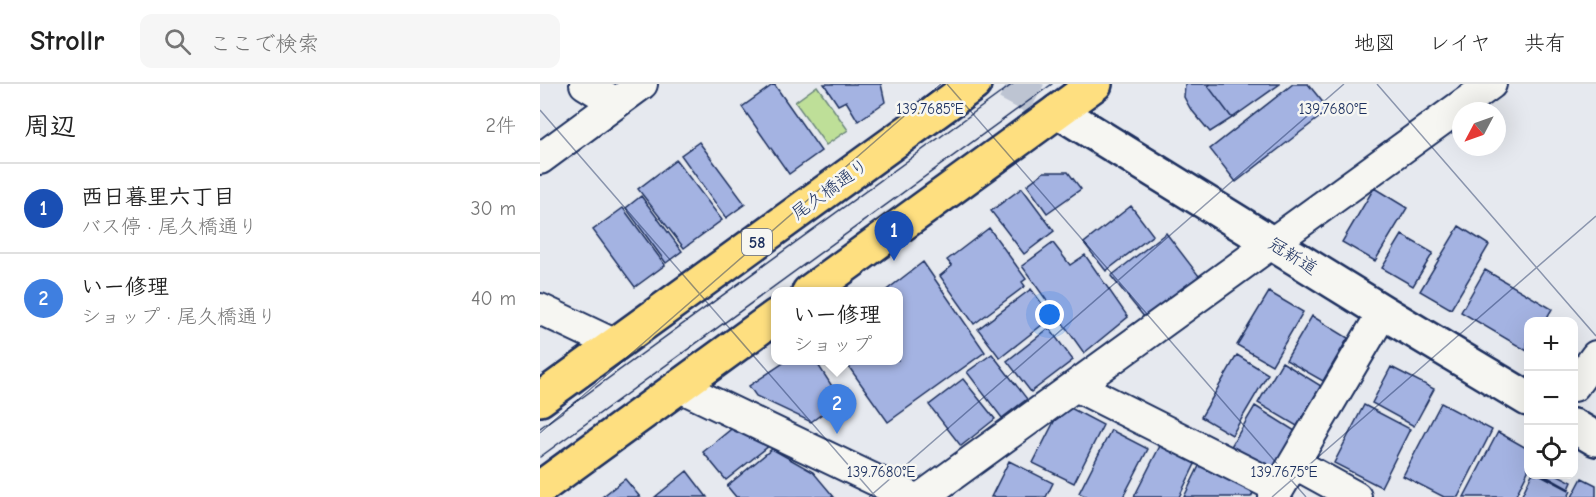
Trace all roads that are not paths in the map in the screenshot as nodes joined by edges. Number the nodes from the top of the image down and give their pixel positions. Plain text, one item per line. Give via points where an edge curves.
1 (585, 84) edge
2 (642, 84) edge
3 (974, 84) edge
4 (1095, 84) edge
5 (1491, 84) edge
6 (616, 103) junction
7 (1058, 111) junction
8 (540, 159) edge
9 (1272, 243) junction
10 (815, 287) edge
11 (540, 309) edge
12 (1383, 312) junction
13 (771, 320) edge
14 (616, 345) junction
15 (1596, 356) edge
16 (1578, 381) edge
17 (678, 386) junction
18 (1076, 386) junction
19 (1524, 397) edge
20 (540, 399) edge
21 (1578, 428) edge
22 (1596, 439) edge
23 (1294, 463) junction
24 (540, 488) edge
25 (1276, 493) edge
26 (911, 497) edge
27 (922, 497) edge
28 (1356, 497) edge

1 - 6 street
2 - 6 street
3 - 14 main road, 尾久橋通り / 58
4 - 7 main road
5 - 9 street
6 - 8 street
7 - 9 street, 冠新道
7 - 10 main road
9 - 12 street, 冠新道
9 - 18 street
11 - 14 street
12 - 19 street, 冠新道
12 - 23 street
13 - 17 main road
14 - 20 main road, 尾久橋通り / 58
15 - 16 street
17 - 24 main road
17 - 26 street
18 - 25 street
18 - 27 street
21 - 22 street
23 - 25 street
23 - 28 street

